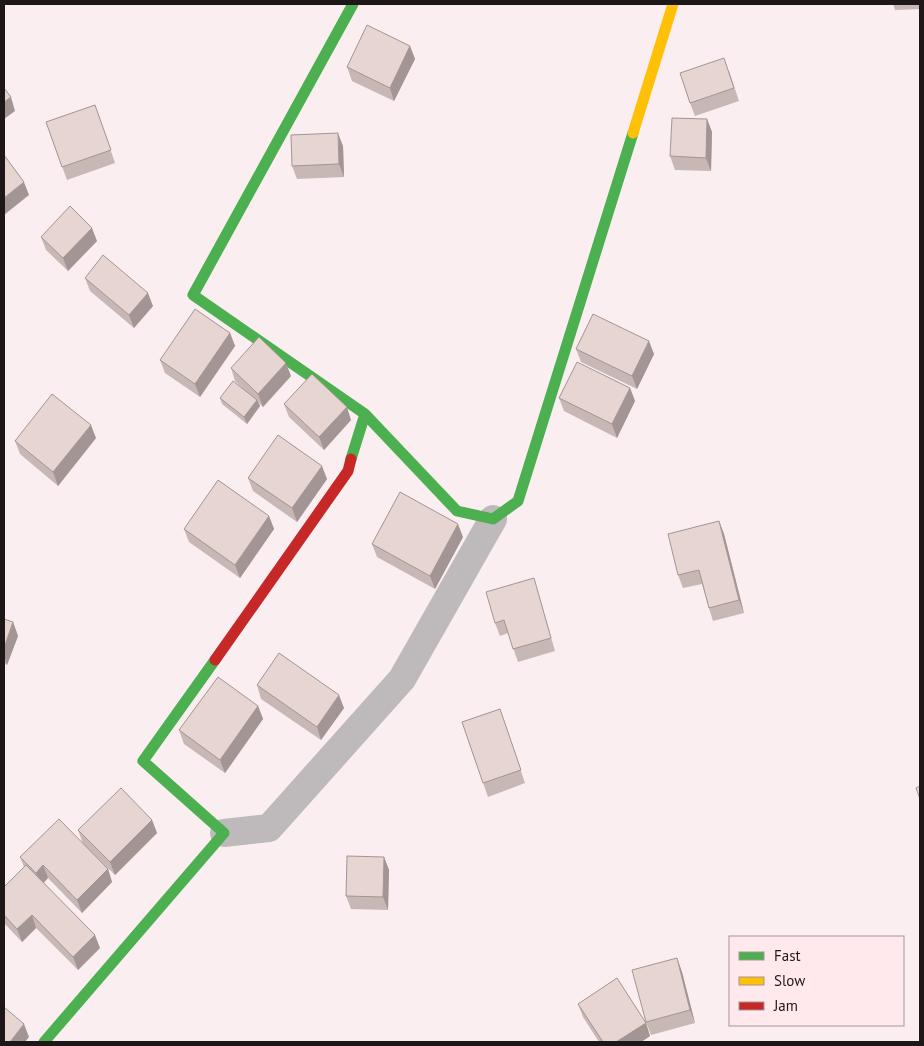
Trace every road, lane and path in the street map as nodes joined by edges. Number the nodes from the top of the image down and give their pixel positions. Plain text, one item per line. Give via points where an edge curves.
1 (353, 4) edge
2 (673, 4) edge
3 (365, 414) junction
4 (493, 519) junction
5 (224, 833) junction
6 (44, 1042) edge

1 - 3 street via 193,295
2 - 4 street via 518,501
3 - 4 street via 457,511
3 - 5 street via 348,471 143,761
4 - 5 street via 402,679 269,828
5 - 6 street

